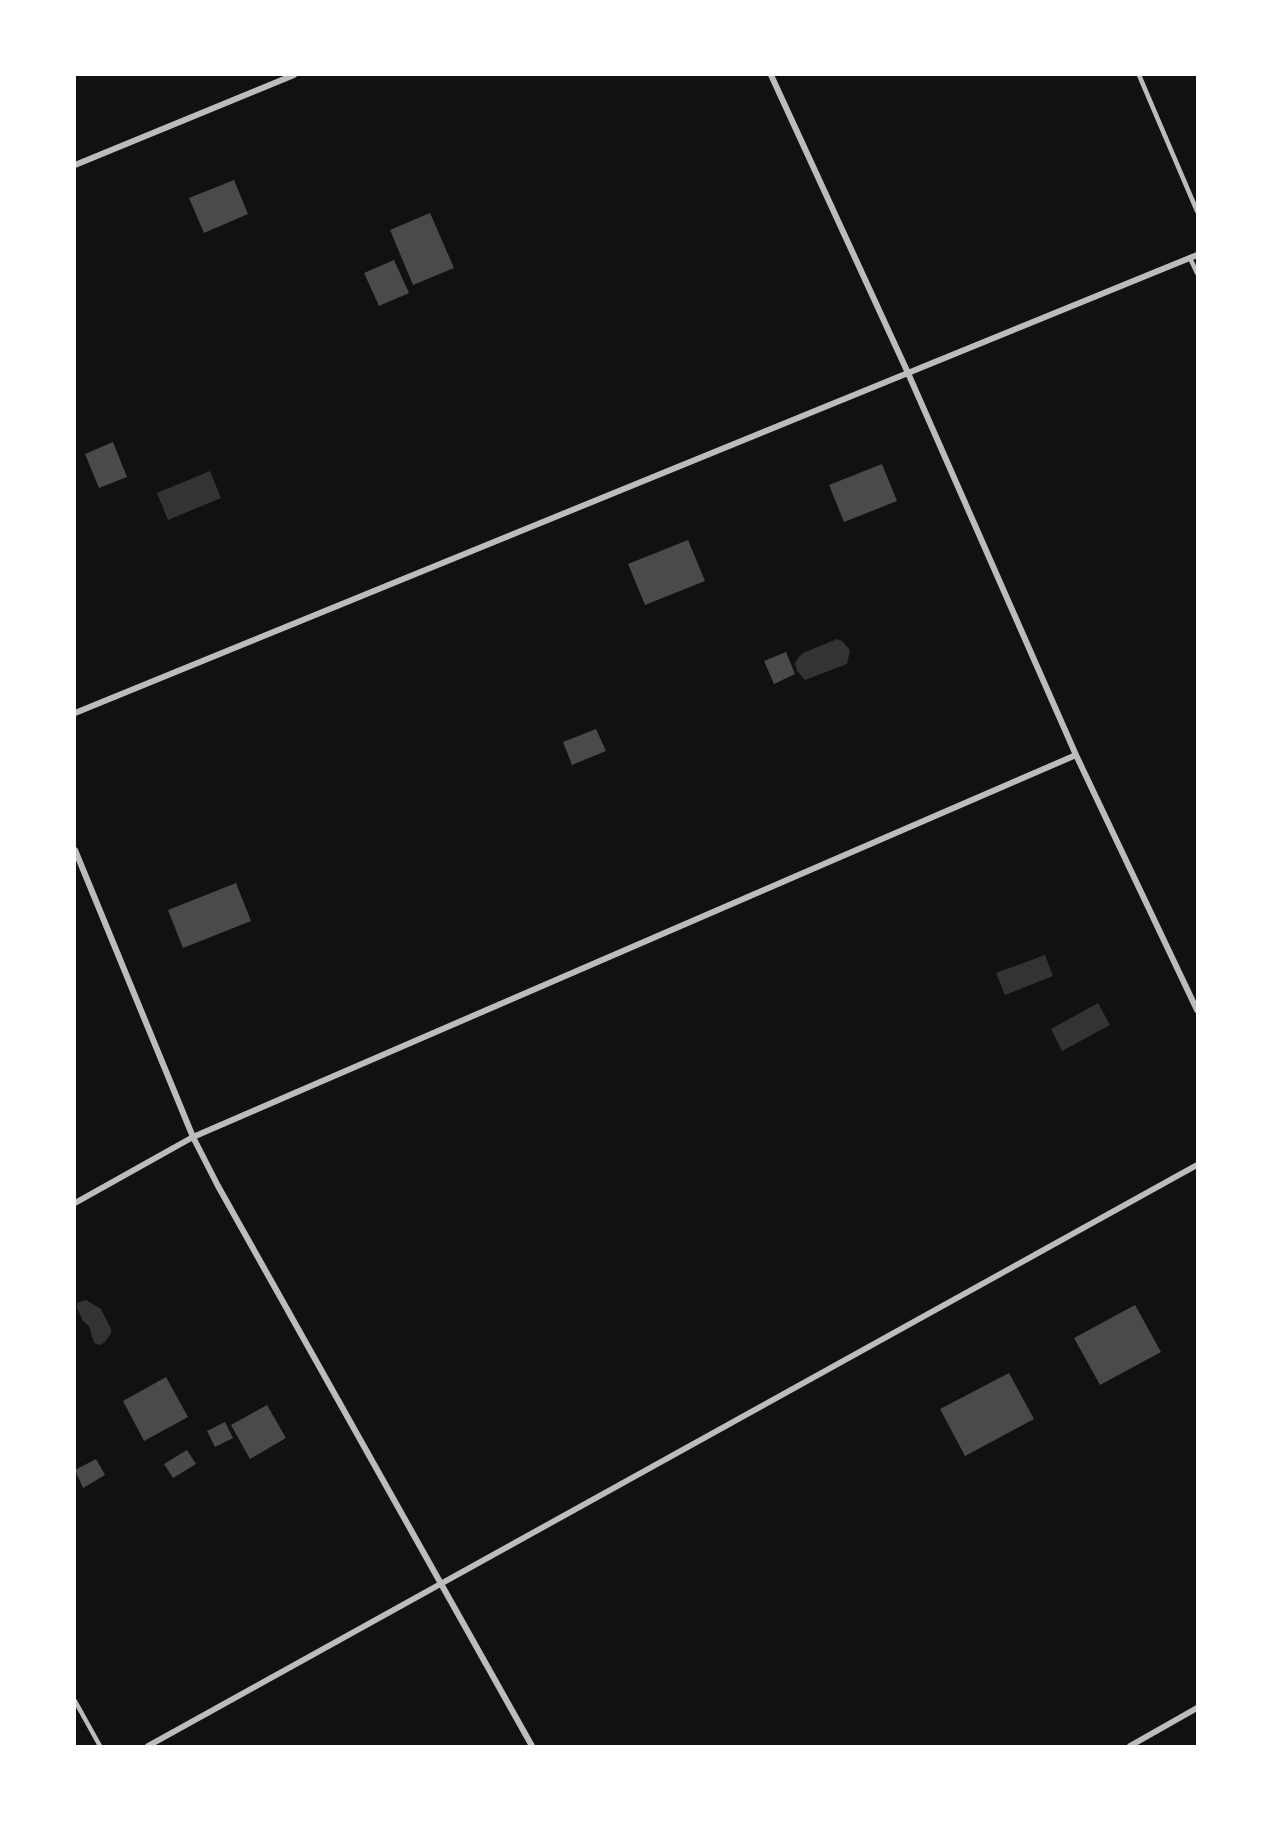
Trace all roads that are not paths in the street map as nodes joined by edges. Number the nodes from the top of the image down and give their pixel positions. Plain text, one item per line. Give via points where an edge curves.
1 (294, 75) edge
2 (771, 75) edge
3 (1139, 75) edge
4 (75, 165) edge
5 (1197, 211) edge
6 (1197, 255) edge
7 (1190, 258) junction
8 (1197, 273) edge
9 (908, 373) junction
10 (75, 713) edge
11 (1077, 755) junction
12 (75, 850) edge
13 (1197, 1010) edge
14 (193, 1137) junction
15 (1197, 1165) edge
16 (75, 1203) edge
17 (441, 1584) junction
18 (75, 1701) edge
19 (1197, 1708) edge
20 (100, 1746) edge
21 (148, 1746) edge
22 (532, 1746) edge
23 (1130, 1746) edge

1 - 4 street
2 - 9 street
3 - 5 lane
6 - 7 street
7 - 8 lane
7 - 9 street
9 - 10 street
9 - 11 street
11 - 13 street
11 - 14 street
12 - 14 street
14 - 16 street
14 - 17 street
15 - 17 street
17 - 21 street
17 - 22 street
18 - 20 lane
19 - 23 street

